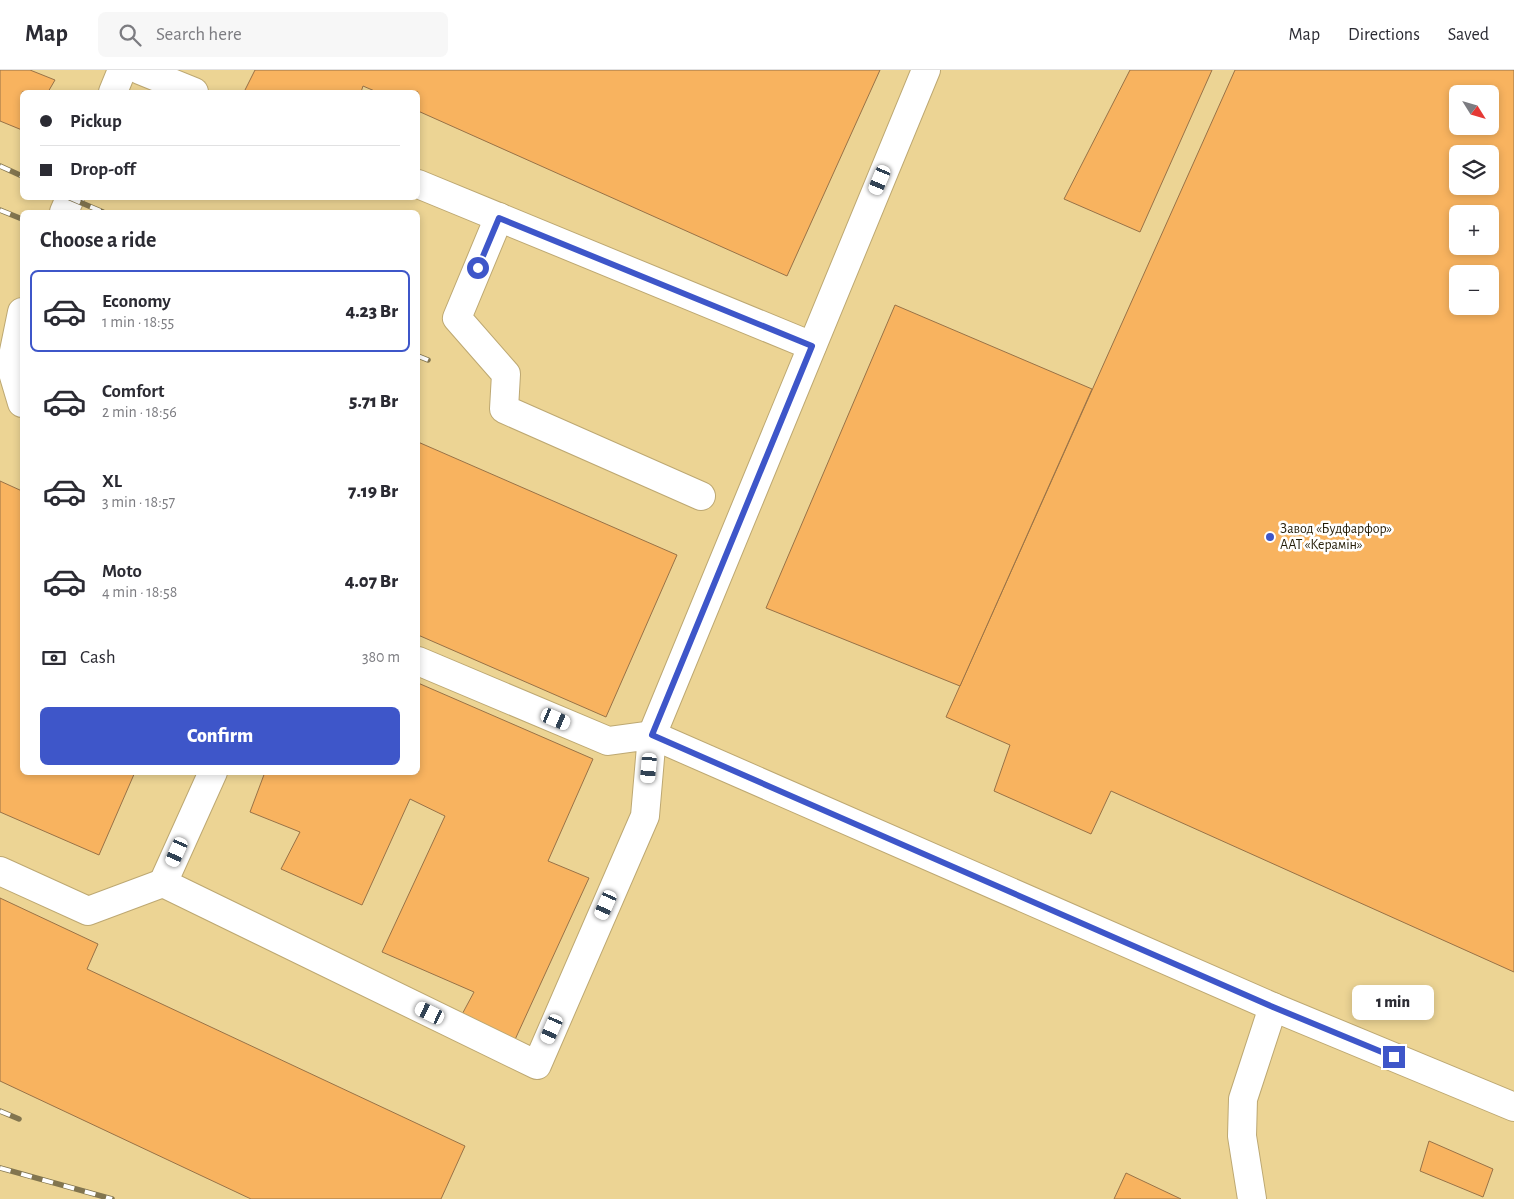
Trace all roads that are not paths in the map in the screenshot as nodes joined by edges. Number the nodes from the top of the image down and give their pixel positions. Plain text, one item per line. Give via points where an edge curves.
1 (122, 70) edge
2 (140, 70) edge
3 (926, 70) edge
4 (114, 90) edge
5 (189, 90) edge
6 (420, 185) edge
7 (499, 218) junction
8 (20, 319) edge
9 (812, 346) junction
10 (6, 368) edge
11 (20, 398) edge
12 (701, 496) dead end
13 (420, 662) edge
14 (652, 735) junction
15 (212, 775) edge
16 (0, 871) edge
17 (163, 883) junction
18 (1273, 1007) junction
19 (1514, 1107) edge
20 (1252, 1199) edge

1 - 4 lane
2 - 5 lane
3 - 9 lane
6 - 7 lane
7 - 9 lane
7 - 12 lane via 457,318 506,374 504,410
8 - 10 lane
9 - 14 lane
10 - 11 lane
13 - 14 lane via 608,741
14 - 17 lane via 645,816 537,1065
14 - 18 lane
15 - 17 lane
16 - 17 lane via 88,911
18 - 19 lane
18 - 20 lane via 1243,1099 1242,1136

